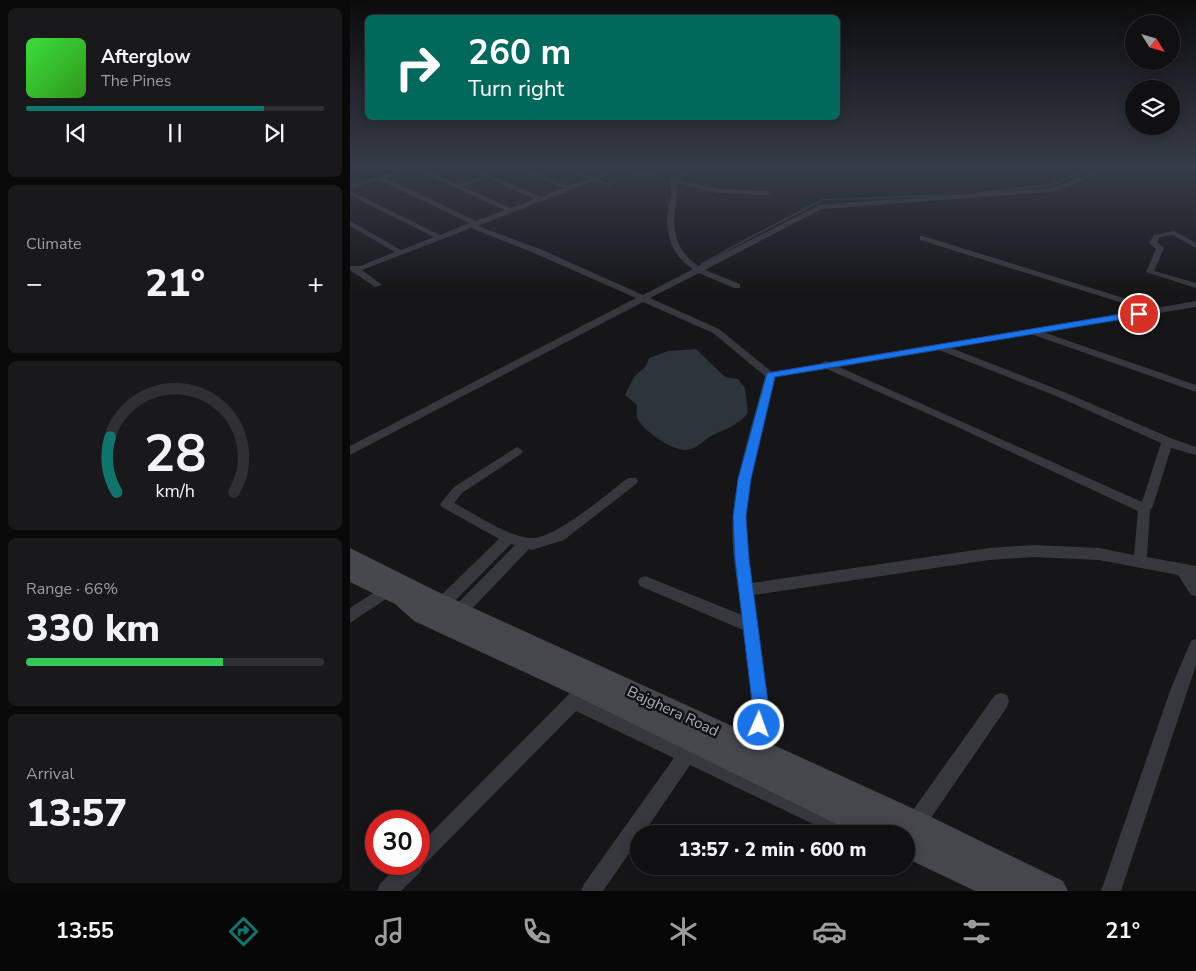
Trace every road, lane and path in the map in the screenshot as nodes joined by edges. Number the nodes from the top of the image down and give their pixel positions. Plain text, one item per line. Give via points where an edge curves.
1 (384, 210) edge
2 (443, 210) edge
3 (509, 210) edge
4 (673, 210) edge
5 (816, 210) edge
6 (350, 224) edge
7 (472, 224) junction
8 (439, 237) junction
9 (923, 238) dead end
10 (1196, 246) edge
11 (401, 253) junction
12 (353, 268) edge
13 (700, 270) junction
14 (378, 284) dead end
15 (737, 286) dead end
16 (1196, 286) edge
17 (645, 298) junction
18 (1196, 304) edge
19 (1158, 311) junction
20 (1032, 331) junction
21 (939, 346) junction
22 (825, 364) junction
23 (770, 375) junction
24 (1196, 389) edge
25 (1170, 442) junction
26 (350, 451) edge
27 (518, 451) dead end
28 (1196, 451) edge
29 (632, 481) dead end
30 (1144, 508) junction
31 (509, 538) junction
32 (526, 543) junction
33 (350, 556) edge
34 (1140, 560) junction
35 (1181, 568) junction
36 (350, 572) edge
37 (1196, 572) edge
38 (645, 582) dead end
39 (387, 590) junction
40 (745, 590) junction
41 (1196, 590) edge
42 (442, 604) junction
43 (350, 616) edge
44 (751, 626) junction
45 (1196, 646) edge
46 (580, 695) junction
47 (1001, 701) dead end
48 (692, 748) junction
49 (755, 760) junction
50 (839, 825) edge
51 (871, 825) edge
52 (891, 825) edge
53 (915, 827) edge
54 (915, 836) edge
55 (915, 837) edge
56 (430, 847) edge
57 (915, 861) edge
58 (403, 875) edge
59 (995, 890) edge
60 (387, 891) edge
61 (591, 891) edge
62 (1053, 891) edge
63 (1111, 891) edge

1 - 8 street
2 - 7 street
3 - 7 street
4 - 13 street via 673,244 680,257
5 - 13 street
6 - 11 street
7 - 8 street
7 - 17 street
8 - 11 street
9 - 19 street
10 - 16 street via 1174,233 1158,235 1153,243 1160,248 1150,272
11 - 12 street
12 - 14 street
13 - 15 street
13 - 17 street
17 - 23 street via 720,332
17 - 26 street
18 - 19 street
19 - 20 street
20 - 21 street
20 - 24 street
21 - 22 street
21 - 25 street
22 - 23 street
22 - 30 street
23 - 40 street via 744,479 740,517
25 - 28 street
25 - 30 street via 1165,446
27 - 31 street via 458,490 446,504
29 - 32 street via 559,536 541,543
30 - 34 street
31 - 32 street
31 - 42 street
32 - 42 street
33 - 42 main road, Bajghera Road
34 - 35 street
34 - 40 street via 1069,551 989,554
35 - 37 street
35 - 41 street
36 - 39 main road, Bajghera Road
38 - 44 street
39 - 43 street
39 - 46 main road, Bajghera Road via 402,597 422,614
40 - 44 street
42 - 49 main road, Bajghera Road
44 - 49 street via 760,702
45 - 63 street via 1178,688
46 - 48 main road, Bajghera Road
46 - 56 street
47 - 53 street
48 - 49 main road, Bajghera Road
48 - 50 street
48 - 61 street
49 - 51 main road, Bajghera Road
49 - 52 main road, Bajghera Road
54 - 62 main road, Bajghera Road
55 - 59 main road, Bajghera Road
57 - 59 street
58 - 60 street

